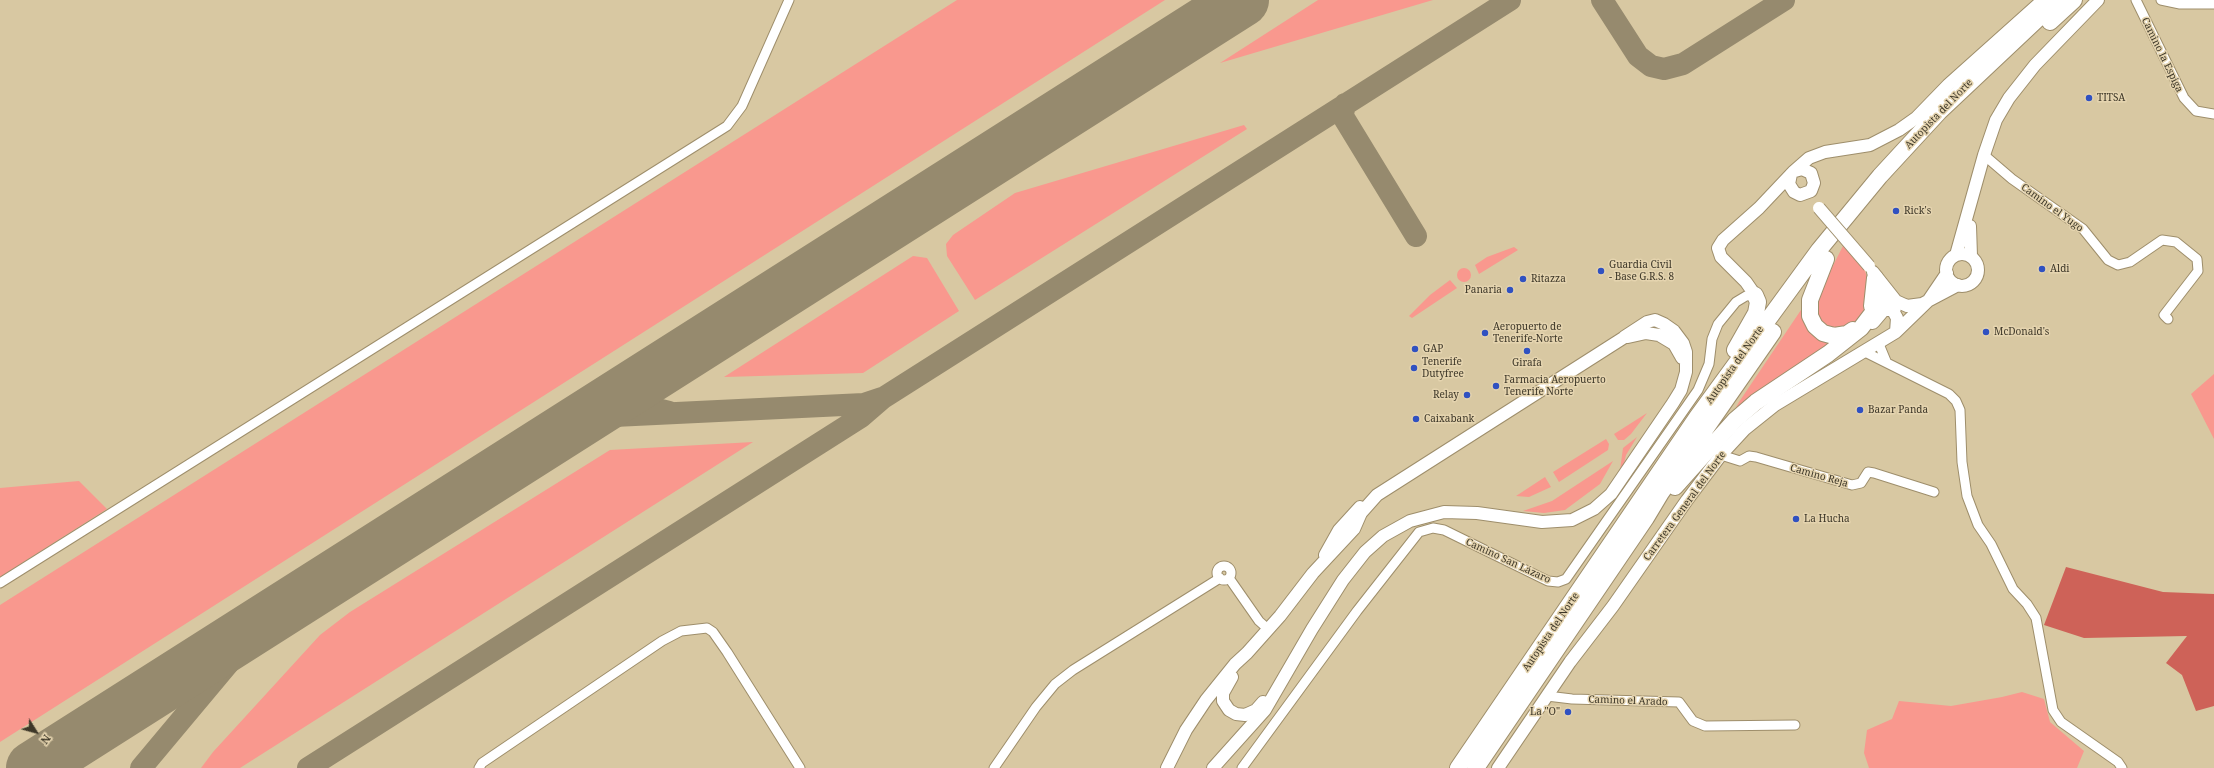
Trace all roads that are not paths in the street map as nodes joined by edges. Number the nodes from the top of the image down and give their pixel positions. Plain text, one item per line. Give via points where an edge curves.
1 (789, 0) edge
2 (2043, 0) edge
3 (2058, 0) edge
4 (2074, 0) edge
5 (2098, 0) edge
6 (2136, 0) edge
7 (2162, 0) edge
8 (2214, 4) edge
9 (2214, 114) edge
10 (1833, 152) junction
11 (1984, 156) junction
12 (1792, 173) junction
13 (1813, 175) junction
14 (1808, 193) junction
15 (1971, 206) junction
16 (1956, 256) junction
17 (1971, 256) junction
18 (1826, 259) junction
19 (1947, 273) junction
20 (1743, 278) junction
21 (1876, 278) junction
22 (1958, 285) junction
23 (1756, 295) junction
24 (1928, 301) junction
25 (1736, 302) junction
26 (1893, 308) junction
27 (1913, 318) junction
28 (2168, 319) dead end
29 (1896, 332) junction
30 (1879, 344) junction
31 (1865, 352) junction
32 (1828, 354) junction
33 (1886, 361) junction
34 (1697, 417) junction
35 (1721, 455) junction
36 (1399, 480) junction
37 (1934, 492) dead end
38 (1646, 518) junction
39 (1313, 573) junction
40 (0, 583) edge
41 (1268, 629) junction
42 (1247, 653) junction
43 (1274, 692) junction
44 (1547, 696) junction
45 (1795, 725) dead end
46 (479, 768) edge
47 (800, 768) edge
48 (994, 768) edge
49 (1167, 768) edge
50 (1213, 768) edge
51 (1242, 768) edge
52 (1458, 768) edge
53 (1476, 768) edge
54 (1498, 768) edge
55 (2122, 768) edge

1 - 40 street via 739,113 727,126
2 - 10 main road via 1948,85 1916,118 1870,145
3 - 34 highway, Autopista del Norte via 1979,72 1880,176 1819,250
4 - 18 highway, Autopista del Norte via 1953,112 1897,171
5 - 11 main road via 2069,27 2008,98 1996,120
6 - 9 street, Camino la Espiga via 2184,98 2196,111
7 - 8 street via 2180,4
10 - 12 main road via 1808,158
10 - 13 main road via 1823,159
11 - 15 main road
11 - 28 street, Camino el Yugo via 2083,229 2108,260 2118,265 2130,262 2162,240 2176,242 2197,260 2198,271 2164,315
12 - 13 main road via 1805,169
12 - 14 main road via 1789,181 1792,190 1800,195
12 - 20 main road via 1719,246 1718,254
13 - 14 main road via 1814,186
14 - 21 main road, bridge
15 - 16 main road
15 - 17 main road
16 - 17 main road
16 - 19 main road via 1948,264
17 - 22 main road via 1978,265 1978,275 1968,285
18 - 21 highway via 1810,300 1810,316 1815,326 1823,333 1834,336 1847,334 1856,328 1872,306
18 - 38 highway, Autopista del Norte via 1786,312
19 - 22 main road via 1950,281
19 - 24 main road, Carretera General del Norte
20 - 23 main road
20 - 25 street, Camino San Lázaro via 1742,290
21 - 24 main road via 1896,301 1906,306
21 - 26 main road
21 - 32 highway via 1874,311 1861,328
22 - 24 main road, Carretera General del Norte
23 - 25 street via 1746,296
23 - 34 highway via 1757,307 1752,319
24 - 27 main road, Carretera General del Norte
25 - 51 street, Camino San Lázaro via 1713,333 1708,364 1698,390 1566,579 1558,582 1548,581 1444,530 1428,528 1419,532 1411,538
26 - 27 main road
26 - 29 main road via 1897,318
26 - 32 highway via 1882,308 1854,339
27 - 29 main road, Carretera General del Norte
29 - 30 main road, Carretera General del Norte
30 - 31 main road, Carretera General del Norte
30 - 33 street
31 - 33 street
31 - 35 main road, Carretera General del Norte via 1775,405 1745,429
32 - 38 highway via 1756,402 1735,420
33 - 55 street via 1949,394 1956,401 1960,410 1962,462 1967,496 1978,525 1991,544 2013,589 2036,618 2053,710 2061,722 2118,762
34 - 52 highway, Autopista del Norte
35 - 37 street, Camino Reja via 1740,461 1749,456 1756,457 1852,485 1861,483 1868,472 1874,473
35 - 44 main road, Carretera General del Norte
36 - 39 main road via 1373,498 1361,513 1354,529
36 - 39 main road via 1378,490 1359,507 1339,530
36 - 43 main road via 1622,338 1646,333 1664,337 1678,349 1686,369 1681,390 1625,475 1601,503 1572,520 1542,522 1477,513 1444,512 1410,520 1383,536 1365,552 1343,580
38 - 53 highway, Autopista del Norte
39 - 41 main road
41 - 42 main road
41 - 48 street via 1224,578 1073,670 1055,684
42 - 43 main road via 1240,668 1224,689 1223,700 1227,708 1236,714 1248,714 1256,710
42 - 49 main road via 1206,700 1186,730
43 - 50 main road via 1272,700 1259,717
44 - 45 street, Camino el Arado via 1679,702 1693,721 1705,726
44 - 54 main road, Carretera General del Norte
46 - 47 street via 482,763 662,641 681,631 707,628 713,632 727,652

